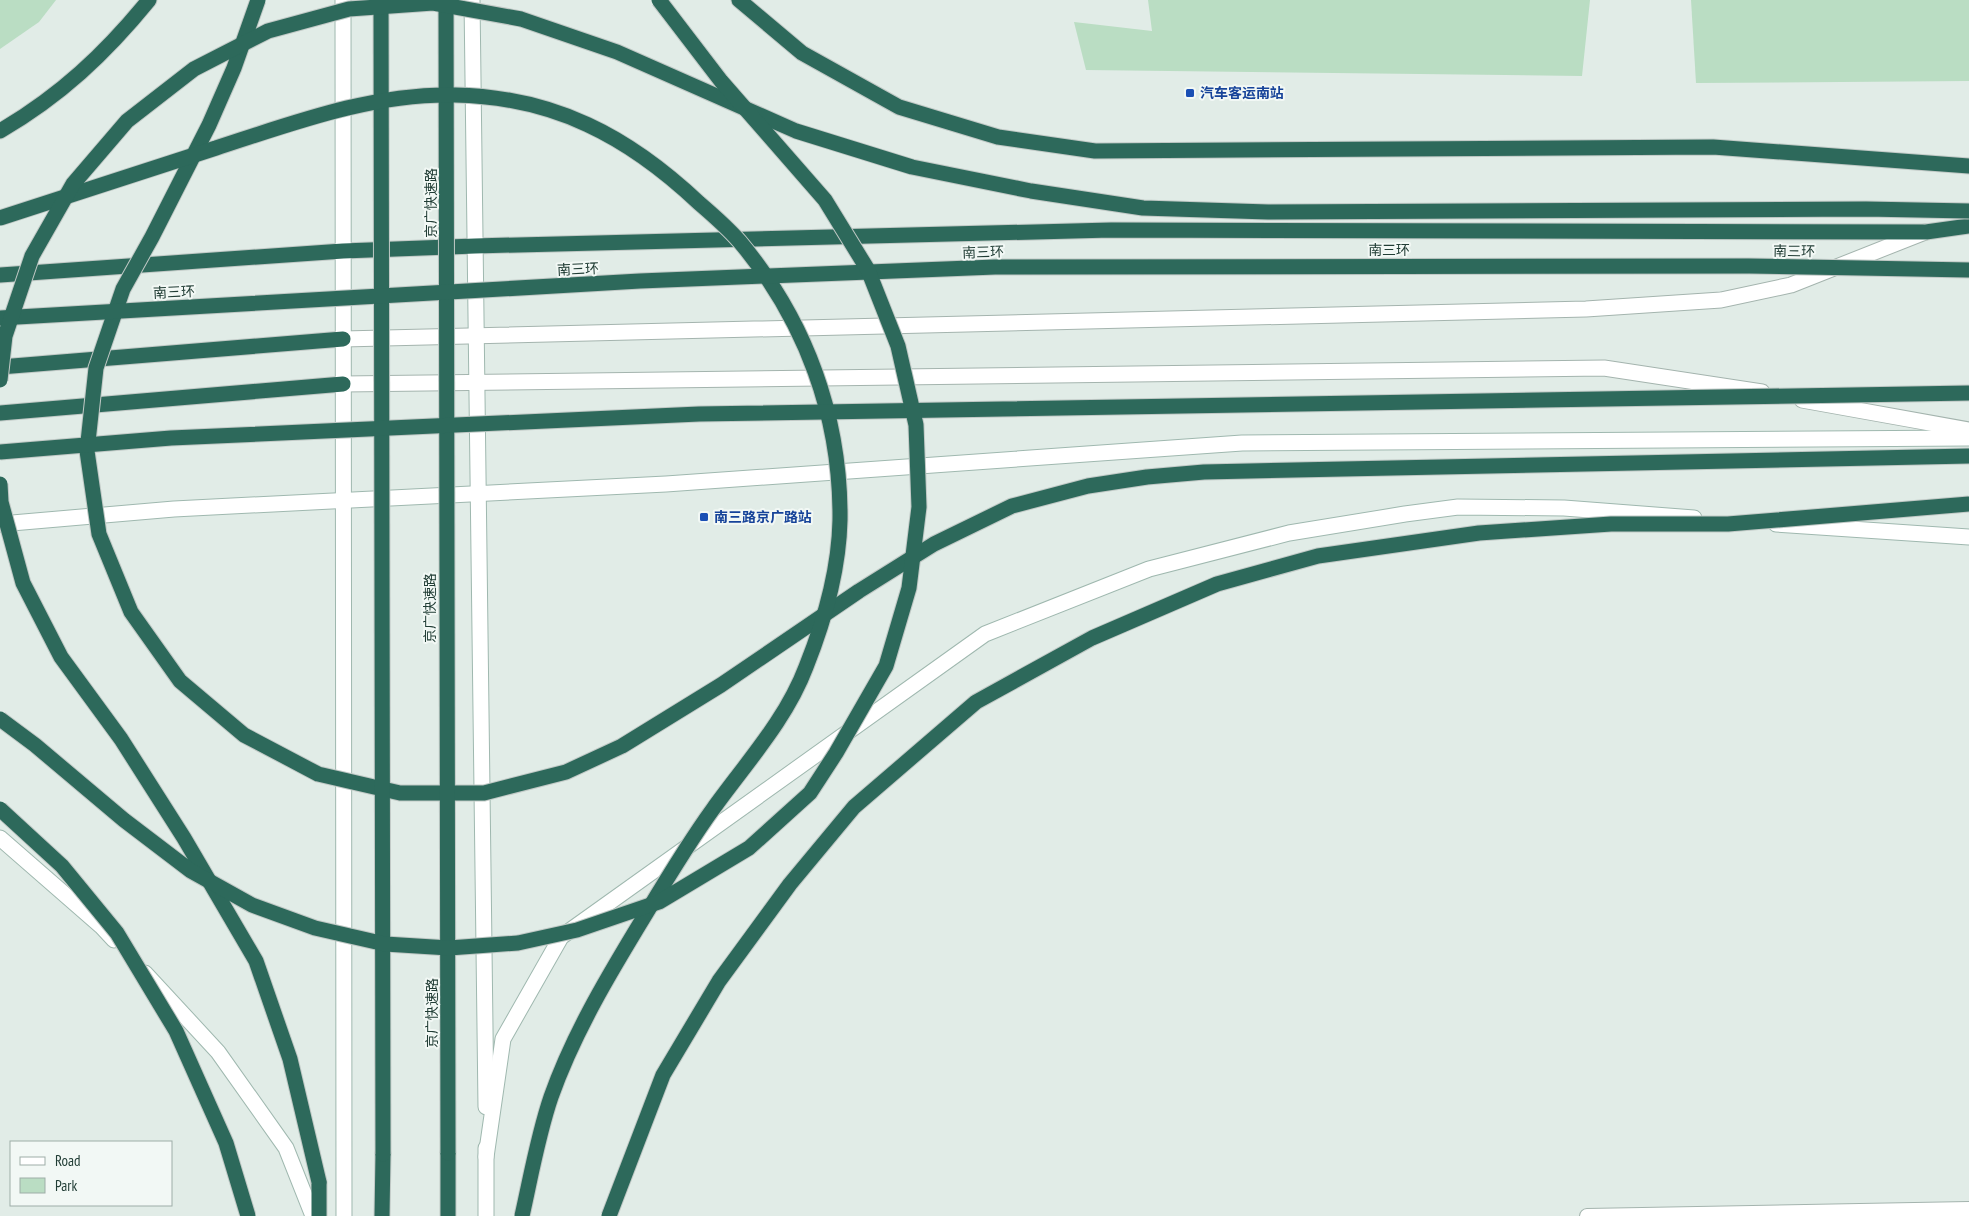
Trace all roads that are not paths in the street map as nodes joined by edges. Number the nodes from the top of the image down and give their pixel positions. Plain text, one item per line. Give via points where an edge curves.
1 (148, 0) edge
2 (258, 0) edge
3 (343, 0) edge
4 (381, 0) edge
5 (446, 0) edge
6 (472, 0) edge
7 (659, 0) edge
8 (739, 0) edge
9 (0, 131) edge
10 (1969, 166) edge
11 (1969, 211) edge
12 (0, 218) edge
13 (1969, 226) edge
14 (1926, 232) junction
15 (475, 246) junction
16 (343, 251) junction
17 (1969, 270) edge
18 (0, 275) edge
19 (0, 318) edge
20 (476, 336) junction
21 (343, 340) junction
22 (0, 366) edge
23 (0, 380) edge
24 (477, 382) junction
25 (343, 384) junction
26 (1969, 393) edge
27 (0, 413) edge
28 (1969, 430) edge
29 (1969, 438) edge
30 (0, 452) edge
31 (1969, 456) edge
32 (0, 484) edge
33 (478, 494) junction
34 (343, 500) junction
35 (1969, 504) edge
36 (0, 524) edge
37 (1969, 538) edge
38 (0, 719) edge
39 (0, 809) edge
40 (0, 838) edge
41 (486, 1157) junction
42 (1969, 1209) edge
43 (248, 1216) edge
44 (313, 1216) edge
45 (319, 1216) edge
46 (344, 1216) edge
47 (382, 1216) edge
48 (448, 1216) edge
49 (486, 1216) edge
50 (522, 1216) edge
51 (609, 1216) edge
52 (1588, 1216) edge

1 - 9 highway via 108,49 35,111
2 - 31 highway, bridge via 234,68 208,125 123,289 96,368 87,451 99,534 130,612 180,681 244,735 318,774 400,793 484,793 566,772 622,746 721,685 934,544 1012,506 1088,486 1204,472
3 - 16 street
4 - 47 highway, bridge
5 - 48 highway, 京广快速路, bridge
6 - 15 street
7 - 38 highway, bridge via 721,81 825,200 868,270 898,346 916,425 920,507 909,588 886,666 810,793 749,848 659,902 577,930 518,943 449,948 385,944 315,928 252,905 191,871
8 - 10 highway via 802,54 899,107 998,137 1095,151 1712,147
11 - 23 highway, bridge via 1268,212 1143,208 1030,191 912,166 796,132 617,52 521,19 433,3 349,9 260,36 194,69 127,121 73,184 32,256 6,336
12 - 50 highway, bridge via 350,107 450,95 498,98 536,106 576,120 620,139 653,161 738,239 784,302 817,371 835,446 840,523 829,600 805,672 766,740 713,809 608,976 552,1096
13 - 14 highway
14 - 15 highway via 1111,230
14 - 20 street via 1791,285 1721,300 1586,309
15 - 16 highway
15 - 20 street
16 - 18 highway
16 - 21 street
17 - 19 highway, 南三环, bridge via 1749,266 995,267 640,281
20 - 21 street
20 - 24 street
21 - 22 highway
21 - 25 street
24 - 25 street
24 - 28 street via 1604,368 1767,393
24 - 33 street
25 - 27 highway
25 - 34 street
26 - 30 highway, bridge via 699,414 171,438
29 - 33 street via 1242,444 676,484
32 - 45 highway, bridge via 1,502 23,582 61,657 121,738 256,961 290,1059 319,1182
33 - 34 street
33 - 41 street
34 - 36 street via 174,509
34 - 46 street
35 - 51 highway, bridge via 1728,524 1611,524 1479,533 1318,556 1217,584 1092,638 976,702 854,808 834,830 719,981 663,1075
37 - 41 street via 1564,508 1458,507 1289,533 1149,569 985,634 561,937 503,1039
39 - 43 highway, bridge via 62,866 116,933 171,1022 226,1143
40 - 44 street via 101,926 218,1052 286,1148
41 - 49 street
42 - 52 lane

